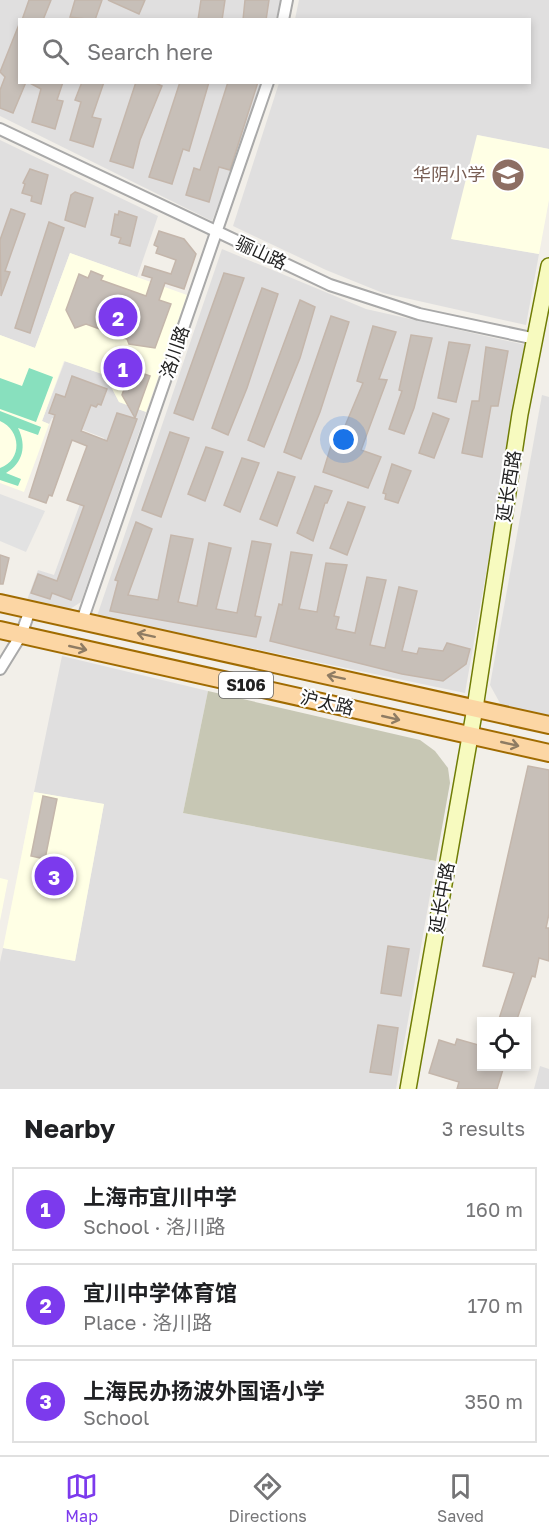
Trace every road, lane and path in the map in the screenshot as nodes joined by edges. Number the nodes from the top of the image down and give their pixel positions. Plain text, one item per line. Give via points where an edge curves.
1 (287, 0) edge
2 (283, 18) edge
3 (267, 84) edge
4 (0, 129) edge
5 (218, 233) junction
6 (549, 266) edge
7 (536, 339) junction
8 (0, 603) edge
9 (30, 610) junction
10 (82, 621) junction
11 (0, 630) edge
12 (21, 635) junction
13 (0, 669) edge
14 (475, 708) junction
15 (549, 725) edge
16 (471, 735) junction
17 (549, 753) edge
18 (408, 1089) edge

1 - 2 street
3 - 5 street, 洛川路
4 - 5 street, 骊山路
5 - 7 street, 骊山路 via 373,301
5 - 10 street, 洛川路
6 - 7 street, 延长西路
7 - 14 street, 延长西路 via 520,414
8 - 9 main road, 沪太路 / S106
9 - 10 main road, 沪太路 / S106
9 - 12 street
14 -> 10 main road, 沪太路 / S106
11 - 12 main road, 沪太路 / S106
12 - 13 street
12 -> 16 main road, 沪太路 / S106
14 - 15 main road, 沪太路 / S106
14 - 16 street, 延长中路
16 -> 17 main road, 沪太路 / S106
16 - 18 street, 延长中路

